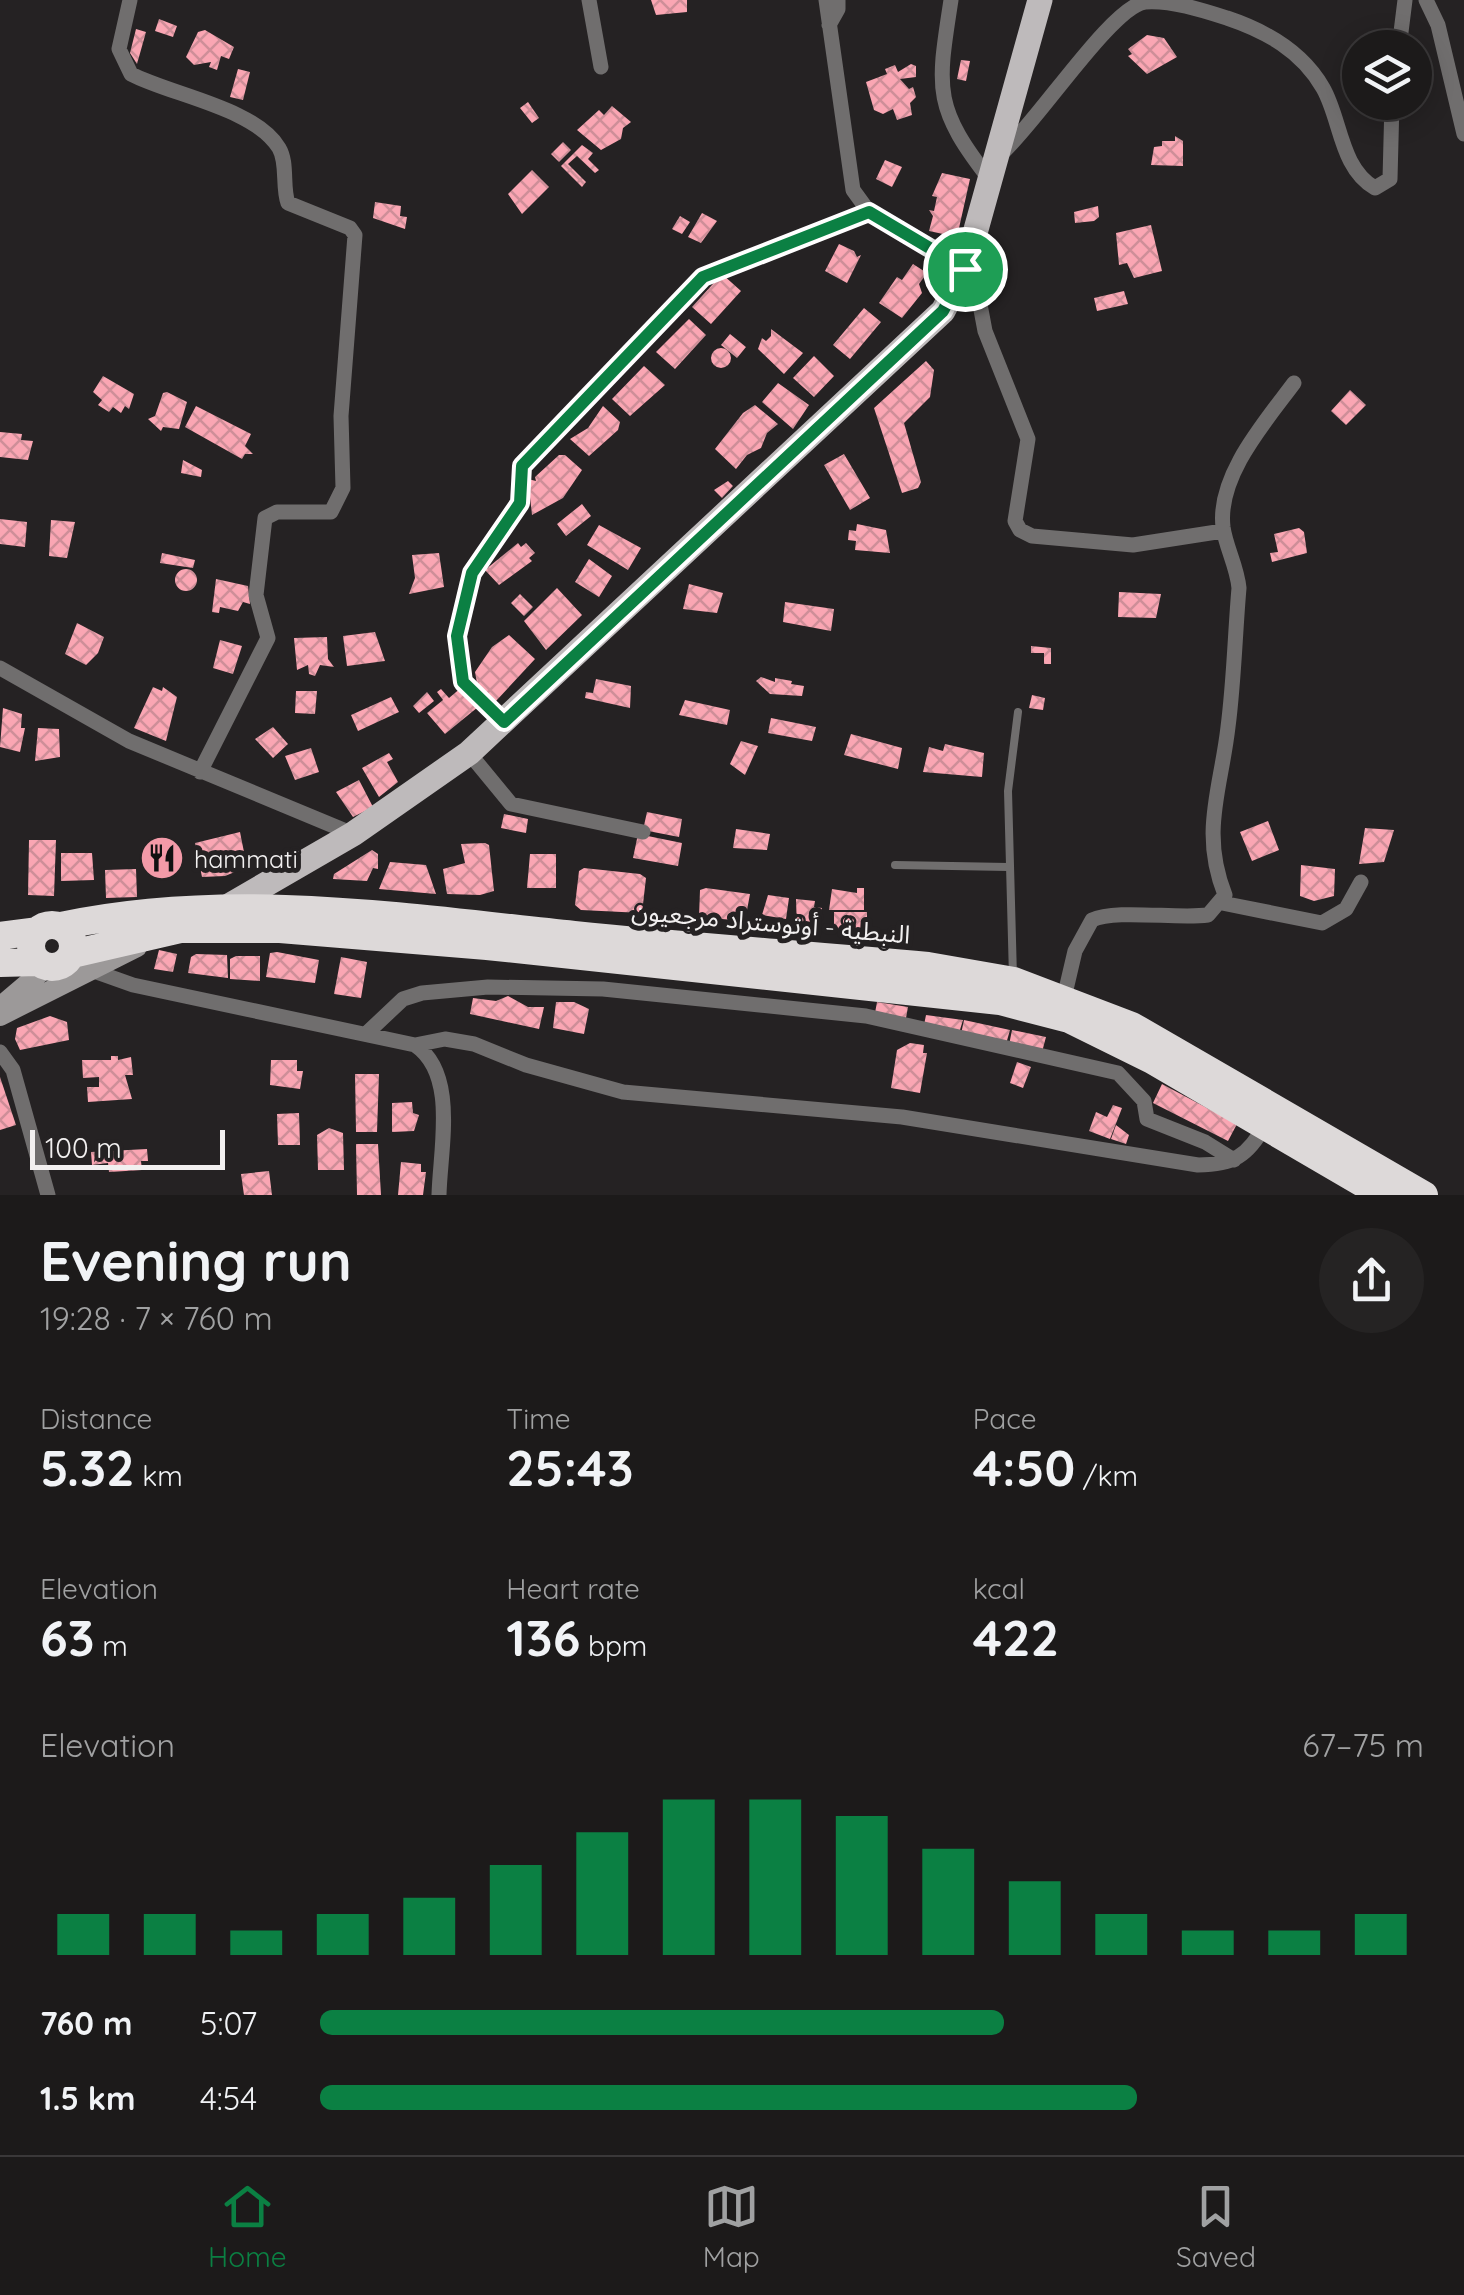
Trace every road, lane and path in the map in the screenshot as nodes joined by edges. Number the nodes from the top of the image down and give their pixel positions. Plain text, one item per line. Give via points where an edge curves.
1 (130, 0) edge
2 (588, 0) edge
3 (826, 0) edge
4 (838, 0) edge
5 (951, 0) edge
6 (1040, 0) edge
7 (1405, 0) edge
8 (1426, 0) edge
9 (829, 25) junction
10 (1401, 30) edge
11 (601, 67) dead end
12 (1392, 120) edge
13 (1464, 134) edge
14 (995, 169) junction
15 (869, 212) junction
16 (965, 269) junction
17 (1294, 383) dead end
18 (1223, 531) junction
19 (0, 668) edge
20 (1018, 712) dead end
21 (504, 722) junction
22 (470, 753) junction
23 (200, 772) junction
24 (643, 832) dead end
25 (352, 834) junction
26 (895, 866) dead end
27 (1008, 867) junction
28 (1361, 882) dead end
29 (1222, 903) junction
30 (230, 906) junction
31 (49, 929) junction
32 (169, 933) junction
33 (0, 936) edge
34 (606, 959) junction
35 (0, 963) edge
36 (63, 963) junction
37 (1014, 981) junction
38 (603, 990) junction
39 (1064, 998) junction
40 (0, 1008) edge
41 (0, 1016) edge
42 (368, 1032) junction
43 (415, 1045) junction
44 (0, 1052) edge
45 (1272, 1117) junction
46 (1234, 1160) junction
47 (48, 1195) edge
48 (439, 1195) edge
49 (1383, 1195) edge
50 (1424, 1195) edge

1 - 23 street via 119,50 131,74 264,134 279,148 291,207 355,235 340,416 341,498 323,514 277,512 264,518 256,595 268,638
2 - 11 street
3 - 9 street
4 - 9 street
5 - 14 street via 942,103 951,127
6 - 14 main road
7 - 10 street
8 - 13 street
9 - 15 street via 853,190
12 - 14 street via 1390,179 1375,188 1339,138 1324,90 1284,46 1217,15 1146,2 1114,18
14 - 16 main road
15 - 16 street
15 - 21 street via 703,277 522,466 520,503 472,573 457,636 463,682
16 - 18 street via 1028,440 1015,522 1020,530 1133,544
16 - 21 main road via 943,311 917,339
17 - 18 street via 1222,502
18 - 29 street via 1239,588 1229,722 1212,812
19 - 23 street via 92,722
20 - 27 lane
21 - 22 main road
22 - 24 street via 511,804
22 - 25 main road
23 - 25 street
25 - 30 main road
26 - 27 lane
27 - 37 lane
28 - 29 street via 1346,909 1322,923
29 - 39 street via 1208,916 1117,913 1092,920 1075,951
30 - 31 highway, النبطية - أوتوستراد مرجعيون via 128,912
30 - 32 main road
30 - 37 highway, النبطية - أوتوستراد مرجعيون via 895,963
31 - 33 highway, النبطية - أوتوستراد مرجعيون
31 - 36 highway via 71,935
31 - 36 highway via 32,943
32 - 34 highway, النبطية - أوتوستراد مرجعيون via 280,929
32 - 36 highway, النبطية - أوتوستراد مرجعيون
34 - 38 street
34 - 45 highway, النبطية - أوتوستراد مرجعيون via 1000,1001 1069,1019
35 - 36 highway, النبطية - أوتوستراد مرجعيون
36 - 40 main road
36 - 41 main road
36 - 42 street via 134,985
37 - 39 highway, النبطية - أوتوستراد مرجعيون
38 - 42 street via 488,986 422,993 402,999
38 - 46 street via 866,1016 1096,1067 1118,1073 1144,1100 1147,1119
39 - 45 highway, النبطية - أوتوستراد مرجعيون via 1132,1026
42 - 43 street
43 - 46 street via 445,1039 474,1044 622,1092 885,1115 1184,1164
43 - 48 street via 441,1078
44 - 47 street via 13,1070
45 - 46 street via 1254,1146
45 - 49 highway, النبطية - أوتوستراد مرجعيون
45 - 50 highway, النبطية - أوتوستراد مرجعيون

